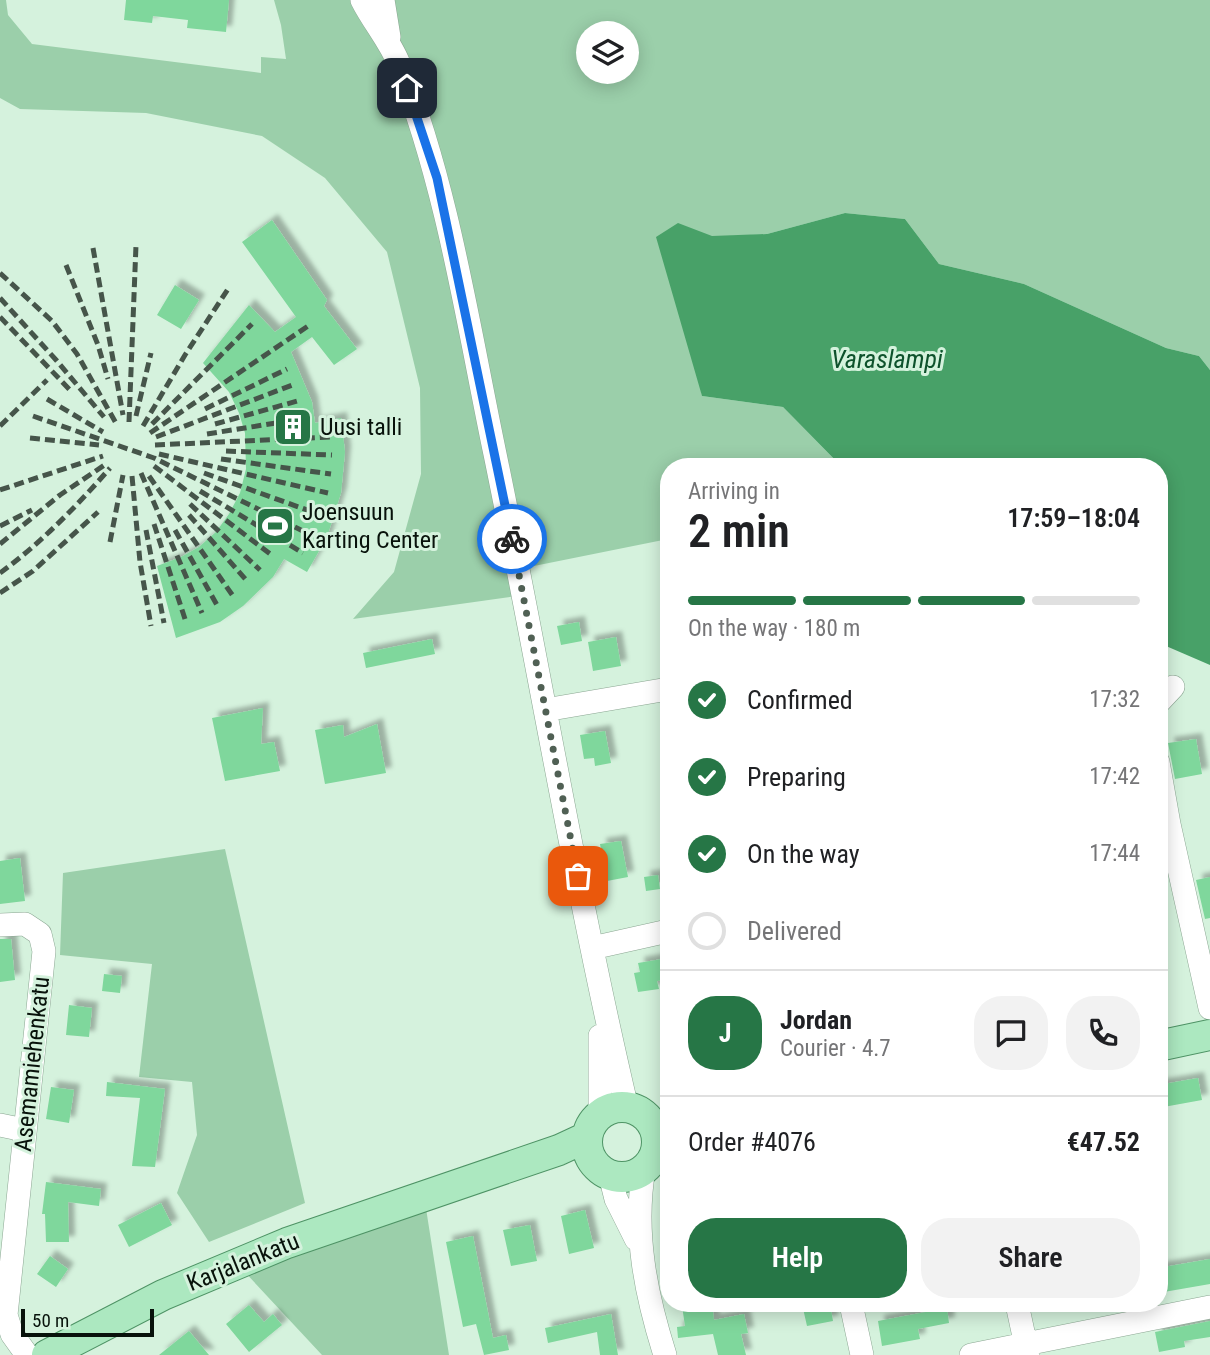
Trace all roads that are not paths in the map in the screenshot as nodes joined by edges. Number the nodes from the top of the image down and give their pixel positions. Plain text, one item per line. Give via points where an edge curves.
1 (362, 0) edge
2 (383, 0) edge
3 (389, 44) junction
4 (660, 690) edge
5 (545, 710) junction
6 (1168, 841) edge
7 (0, 925) edge
8 (660, 932) edge
9 (592, 948) junction
10 (1210, 1008) edge
11 (1210, 1035) edge
12 (1168, 1044) edge
13 (605, 1120) junction
14 (0, 1125) edge
15 (24, 1130) junction
16 (658, 1146) edge
17 (603, 1170) junction
18 (448, 1187) junction
19 (639, 1245) junction
20 (1210, 1307) edge
21 (853, 1312) edge
22 (1019, 1312) edge
23 (4, 1326) edge
24 (1026, 1349) edge
25 (27, 1355) edge
26 (47, 1355) edge
27 (665, 1355) edge
28 (862, 1355) edge
29 (971, 1355) edge

1 - 3 street
2 - 3 street
3 - 5 street via 437,178
4 - 5 street
5 - 9 street
6 - 10 street
7 - 15 street, Asemamiehenkatu via 24,924 40,934 44,951
8 - 9 street
9 - 13 street
11 - 12 main road
13 - 16 main road via 638,1111 648,1118
13 - 17 main road via 587,1147
13 - 18 main road, Karjalankatu via 559,1150
14 - 15 street
15 - 23 street, Asemamiehenkatu
16 - 17 main road via 627,1177
16 - 19 street via 639,1196
17 - 18 main road, Karjalankatu via 562,1168
17 - 19 street
18 - 26 main road, Karjalankatu via 287,1243 163,1296
19 - 27 street
20 - 24 street
21 - 28 street
22 - 24 street
23 - 25 street, Asemamiehenkatu
24 - 29 street

